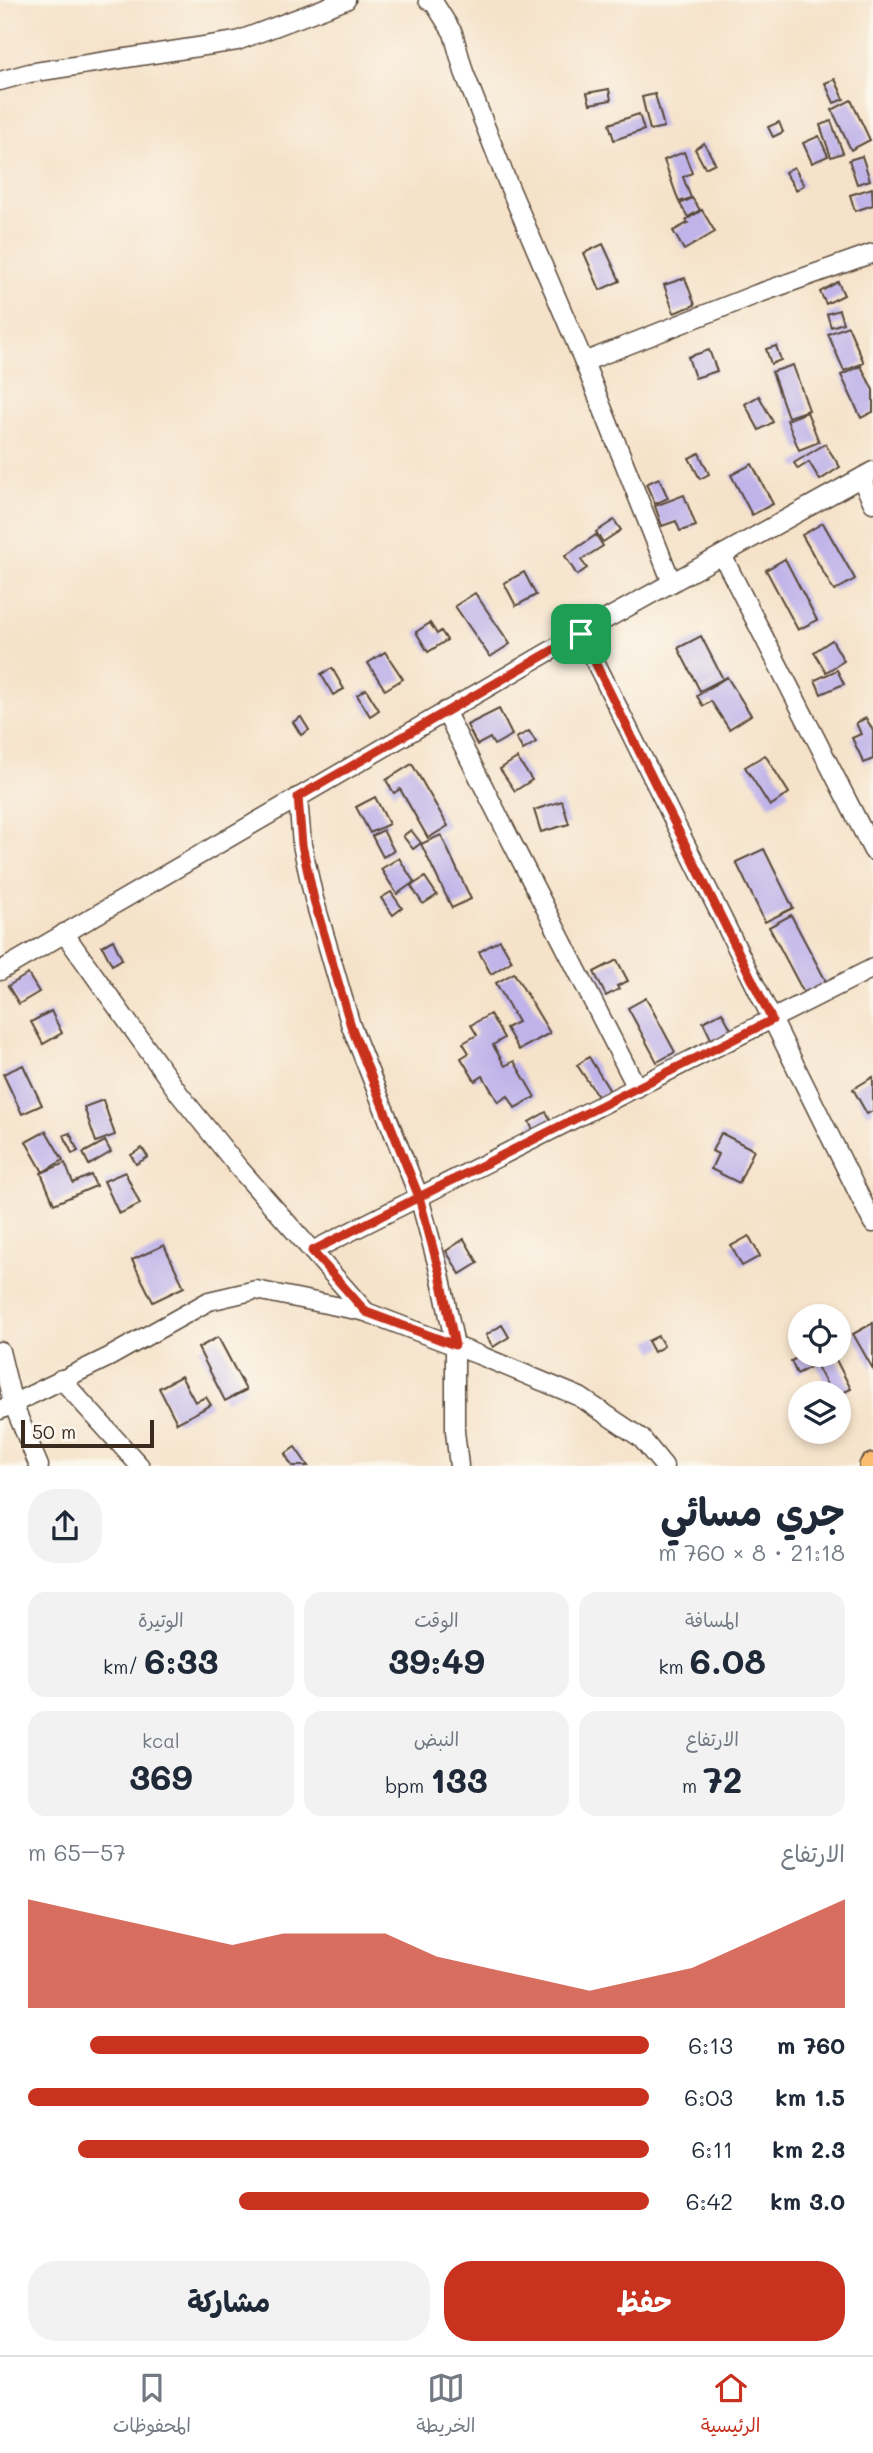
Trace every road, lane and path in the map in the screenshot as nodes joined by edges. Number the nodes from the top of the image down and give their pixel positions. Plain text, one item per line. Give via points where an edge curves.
1 (346, 0) edge
2 (428, 0) edge
3 (0, 81) edge
4 (873, 253) edge
5 (584, 362) junction
6 (867, 475) edge
7 (873, 503) edge
8 (722, 555) junction
9 (672, 583) junction
10 (581, 634) junction
11 (445, 711) junction
12 (298, 797) junction
13 (873, 851) edge
14 (64, 933) junction
15 (873, 968) edge
16 (0, 971) edge
17 (772, 1020) junction
18 (637, 1088) junction
19 (419, 1197) junction
20 (873, 1223) edge
21 (312, 1251) junction
22 (366, 1312) junction
23 (455, 1345) junction
24 (0, 1351) edge
25 (61, 1379) junction
26 (7, 1407) edge
27 (39, 1466) edge
28 (140, 1466) edge
29 (459, 1466) edge
30 (664, 1466) edge

1 - 3 street via 237,41
2 - 5 street via 453,33 506,179
4 - 5 street
5 - 9 street
6 - 7 street
6 - 8 street
8 - 9 street
8 - 13 street
9 - 10 street
10 - 11 street
10 - 17 street
11 - 12 street
11 - 18 street
12 - 14 street
12 - 19 street via 314,900 351,1026
14 - 16 street
14 - 21 street via 180,1095
15 - 17 street
17 - 18 street
17 - 20 street
18 - 19 street
19 - 21 street
19 - 23 street
21 - 22 street
22 - 23 street
22 - 25 street via 256,1290 209,1301
23 - 29 street
23 - 30 street via 580,1397 641,1438
24 - 26 street
25 - 26 street
25 - 28 street
26 - 27 street

